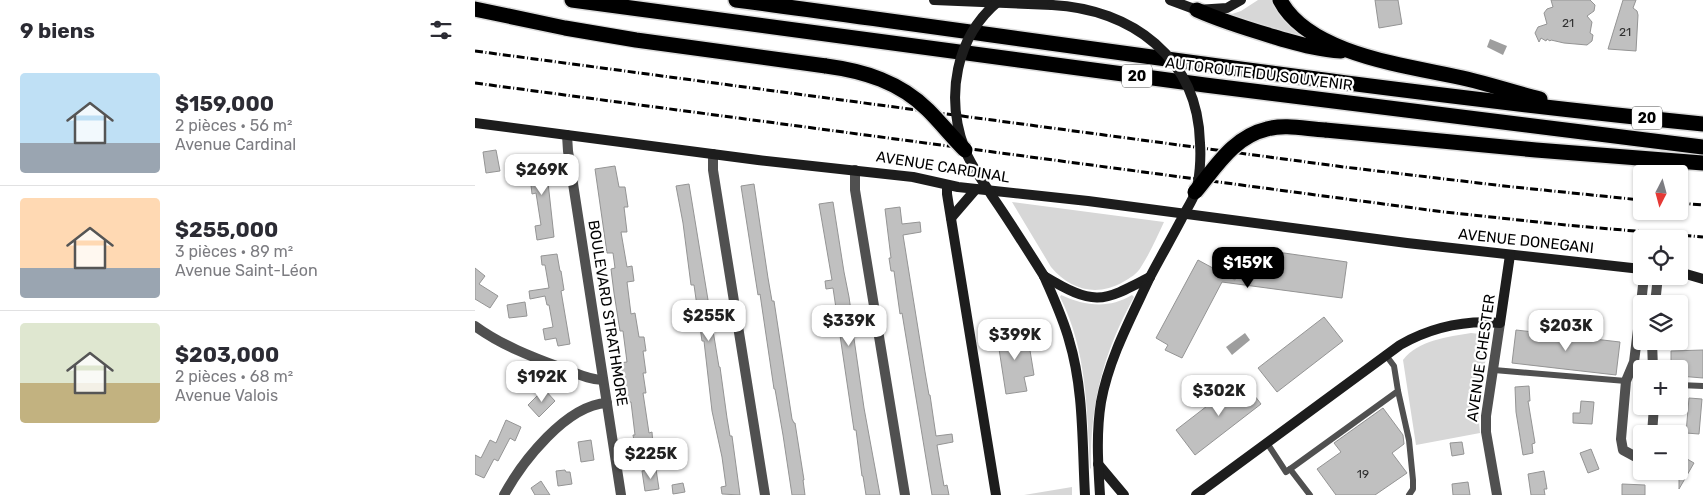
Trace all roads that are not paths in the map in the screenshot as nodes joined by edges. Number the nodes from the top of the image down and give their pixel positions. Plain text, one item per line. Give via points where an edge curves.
1 (572, 0) edge
2 (736, 0) edge
3 (934, 0) edge
4 (1000, 0) edge
5 (1170, 0) edge
6 (1241, 0) edge
7 (1280, 0) edge
8 (475, 9) edge
9 (1197, 10) junction
10 (1350, 51) junction
11 (1590, 112) junction
12 (475, 123) edge
13 (1703, 124) edge
14 (567, 135) junction
15 (1703, 147) edge
16 (965, 150) junction
17 (713, 154) junction
18 (1703, 163) edge
19 (855, 170) junction
20 (947, 185) junction
21 (976, 189) junction
22 (1195, 192) junction
23 (951, 218) junction
24 (1407, 243) joint
25 (1510, 255) junction
26 (1633, 268) edge
27 (1688, 275) edge
28 (1044, 276) junction
29 (1150, 277) junction
30 (1703, 279) edge
31 (1500, 322) junction
32 (475, 326) edge
33 (1635, 350) edge
34 (1385, 354) junction
35 (1493, 370) junction
36 (603, 380) junction
37 (1626, 381) junction
38 (1688, 385) edge
39 (1703, 386) edge
40 (1398, 390) junction
41 (607, 403) junction
42 (1267, 443) junction
43 (1633, 455) edge
44 (1098, 464) junction
45 (1290, 469) junction
46 (995, 493) edge
47 (1197, 493) edge
48 (1306, 494) edge
49 (504, 495) edge
50 (621, 495) edge
51 (765, 495) edge
52 (905, 495) edge
53 (1085, 495) edge
54 (1100, 495) edge
55 (1124, 495) edge
56 (1409, 495) edge
57 (1497, 495) edge

1 - 15 highway, AUTOROUTE DU SOUVENIR / 20 via 1205,85
2 - 11 highway, AUTOROUTE DU SOUVENIR / 20
3 - 22 main road, bridge via 1081,8 1115,18 1147,36 1181,74 1199,123 1200,150
4 - 16 main road, bridge via 975,27 957,67 955,102
5 - 9 main road
6 - 9 main road via 1227,8
7 - 10 highway via 1301,26
8 - 16 highway, bridge via 598,34 864,73 895,86 922,105
9 - 10 highway via 1231,24 1325,50
10 - 11 highway
11 - 13 highway, AUTOROUTE DU SOUVENIR / 20
12 - 14 main road, AVENUE CARDINAL
14 - 17 main road, AVENUE CARDINAL
14 - 36 street, BOULEVARD STRATHMORE
16 - 28 main road, bridge
17 - 19 main road, AVENUE CARDINAL
17 - 51 street via 714,180
18 - 22 highway, bridge via 1275,128 1237,143
19 - 20 main road, AVENUE CARDINAL via 920,178
19 - 52 street via 855,190
20 - 21 main road, AVENUE CARDINAL
20 - 23 main road
21 - 23 main road
21 - 24 main road, AVENUE CARDINAL
22 - 29 main road, bridge
23 - 46 main road
24 - 25 main road, AVENUE DONEGANI
25 - 26 main road, AVENUE DONEGANI
25 - 31 main road, AVENUE CHESTER
27 - 30 main road
28 - 29 main road via 1071,291 1091,297 1113,295
28 - 53 main road via 1066,329 1075,363
29 - 44 main road via 1119,343 1104,391 1098,425
31 - 34 main road via 1471,322 1438,329 1404,342
31 - 35 street, AVENUE CHESTER
32 - 36 street via 524,354 591,379
33 - 37 street
34 - 40 lane via 1394,366
34 - 42 main road
35 - 37 lane
35 - 57 street, AVENUE CHESTER via 1486,432
36 - 41 street, BOULEVARD STRATHMORE
37 - 43 street via 1621,439 1623,450
38 - 39 lane
40 - 45 lane
40 - 56 lane via 1409,440 1413,489
41 - 49 street via 594,404 559,426 525,462
41 - 50 street, BOULEVARD STRATHMORE
42 - 45 lane via 1286,472
42 - 47 main road
44 - 54 main road
44 - 55 main road
45 - 48 lane

